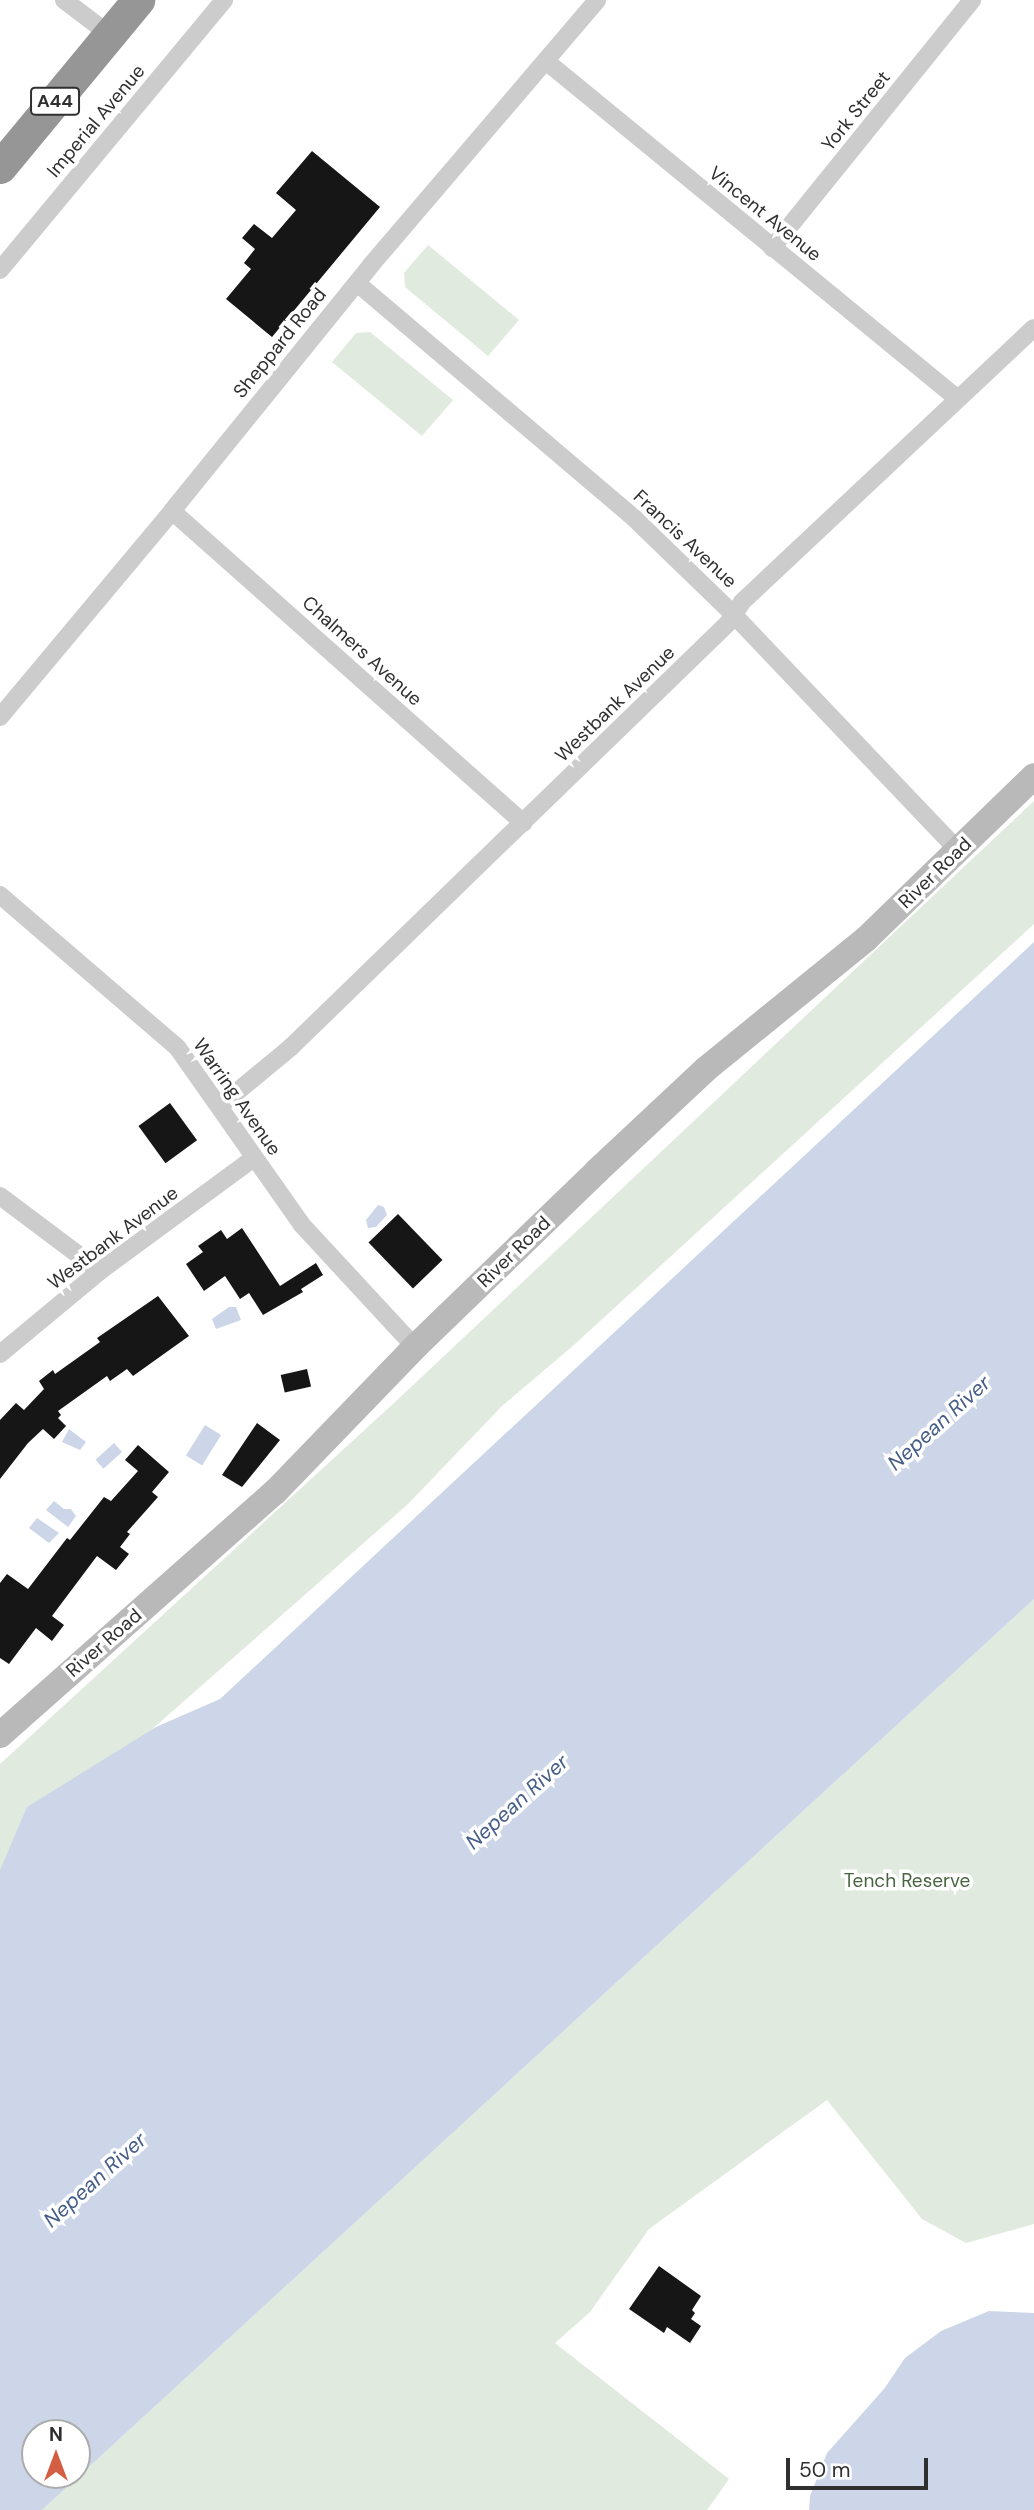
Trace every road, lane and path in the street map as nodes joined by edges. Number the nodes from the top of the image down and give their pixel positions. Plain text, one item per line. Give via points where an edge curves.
1 (64, 0) edge
2 (138, 0) edge
3 (224, 0) edge
4 (597, 0) edge
5 (972, 0) edge
6 (110, 35) junction
7 (547, 62) junction
8 (0, 167) edge
9 (772, 248) junction
10 (0, 270) edge
11 (357, 283) junction
12 (1034, 328) edge
13 (958, 398) junction
14 (172, 511) junction
15 (733, 614) junction
16 (0, 717) edge
17 (1034, 776) edge
18 (524, 823) junction
19 (959, 851) junction
20 (0, 895) edge
21 (221, 1105) junction
22 (254, 1158) junction
23 (0, 1196) edge
24 (100, 1271) junction
25 (415, 1347) junction
26 (0, 1354) edge
27 (0, 1735) edge

1 - 6 street
2 - 6 highway, A44
3 - 10 street, Imperial Avenue
4 - 7 street, Sheppard Road
5 - 9 street, York Street
6 - 8 highway, A44
7 - 9 street, Vincent Avenue
7 - 11 street, Sheppard Road
9 - 13 street, Vincent Avenue
11 - 14 street, Sheppard Road
11 - 15 street, Francis Avenue via 635,519
12 - 13 street, Westbank Avenue
13 - 15 street, Westbank Avenue
14 - 16 street, Sheppard Road
14 - 18 street, Chalmers Avenue
15 - 18 street, Westbank Avenue
15 - 19 street, Francis Avenue
17 - 19 street, River Road
18 - 21 street, Westbank Avenue via 291,1047
19 - 25 street, River Road via 866,939 706,1069
20 - 21 street, Warring Avenue via 171,1040
21 - 22 street, Warring Avenue
22 - 24 street, Westbank Avenue
22 - 25 street, Warring Avenue via 310,1235
23 - 24 street
24 - 26 street, Westbank Avenue
25 - 27 street, River Road via 275,1492

